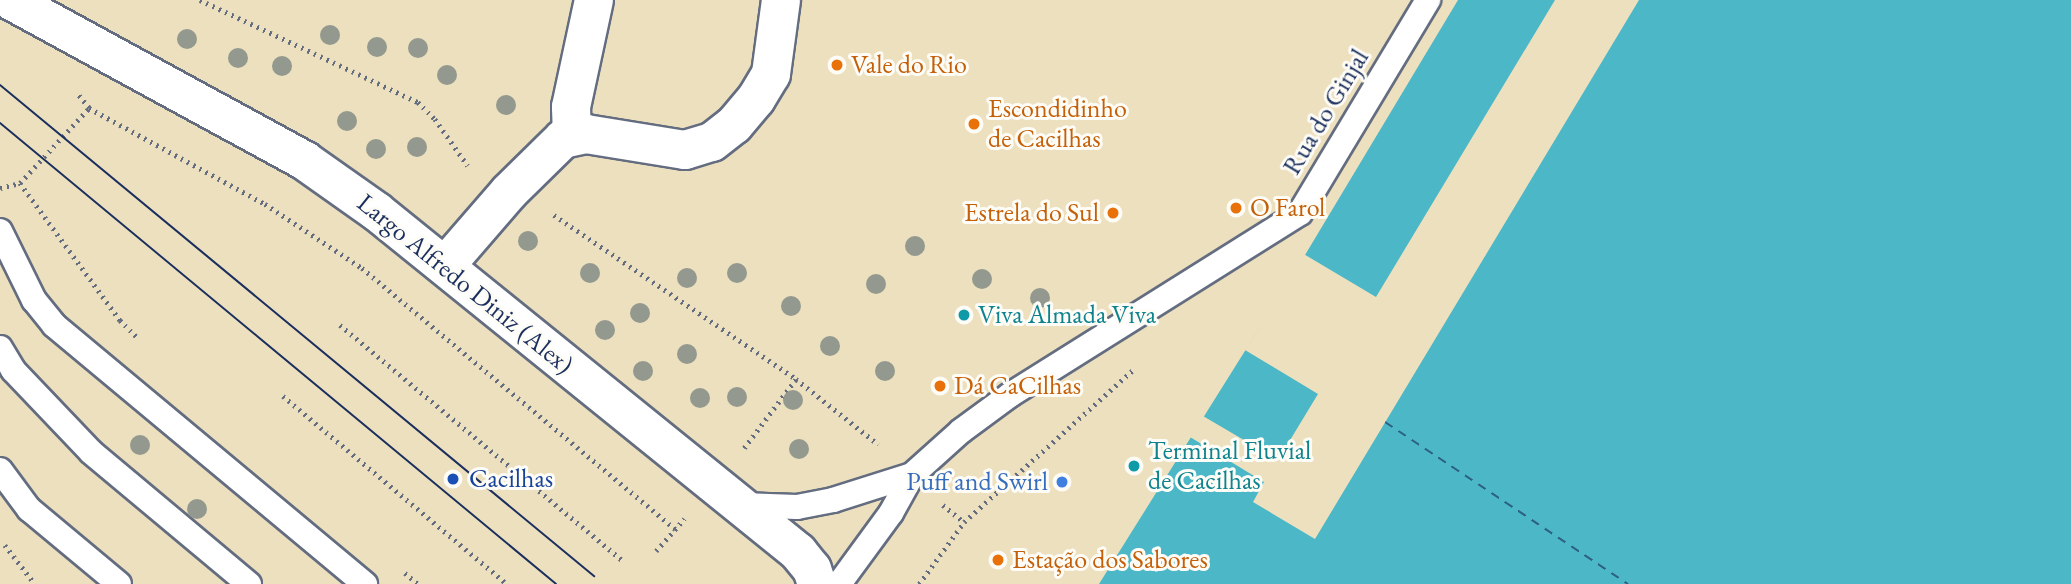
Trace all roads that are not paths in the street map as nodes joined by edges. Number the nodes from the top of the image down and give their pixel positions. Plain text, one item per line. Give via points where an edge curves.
1 (10, 0) edge
2 (594, 0) edge
3 (781, 0) edge
4 (1428, 0) edge
5 (572, 136) junction
6 (0, 231) edge
7 (445, 266) junction
8 (0, 348) edge
9 (0, 470) edge
10 (912, 475) junction
11 (741, 505) junction
12 (120, 584) edge
13 (249, 584) edge
14 (365, 584) edge
15 (817, 584) edge
16 (839, 584) edge

1 - 7 street, Largo Alfredo Diniz (Alex) via 305,162
2 - 5 street via 571,107
3 - 5 street via 771,74 741,116 712,142 685,150 603,136
4 - 10 lane, Rua do Ginjal via 1300,213 1010,394
5 - 7 street via 554,146 509,192
6 - 14 lane via 34,300 54,325
7 - 11 street, Largo Alfredo Diniz (Alex)
8 - 13 lane via 13,370 91,452
9 - 12 lane via 29,509
10 - 11 lane, Rua do Ginjal via 797,507
10 - 16 lane, Rua do Ginjal via 891,513
11 - 15 street, Largo Alfredo Diniz (Alex) via 798,552

